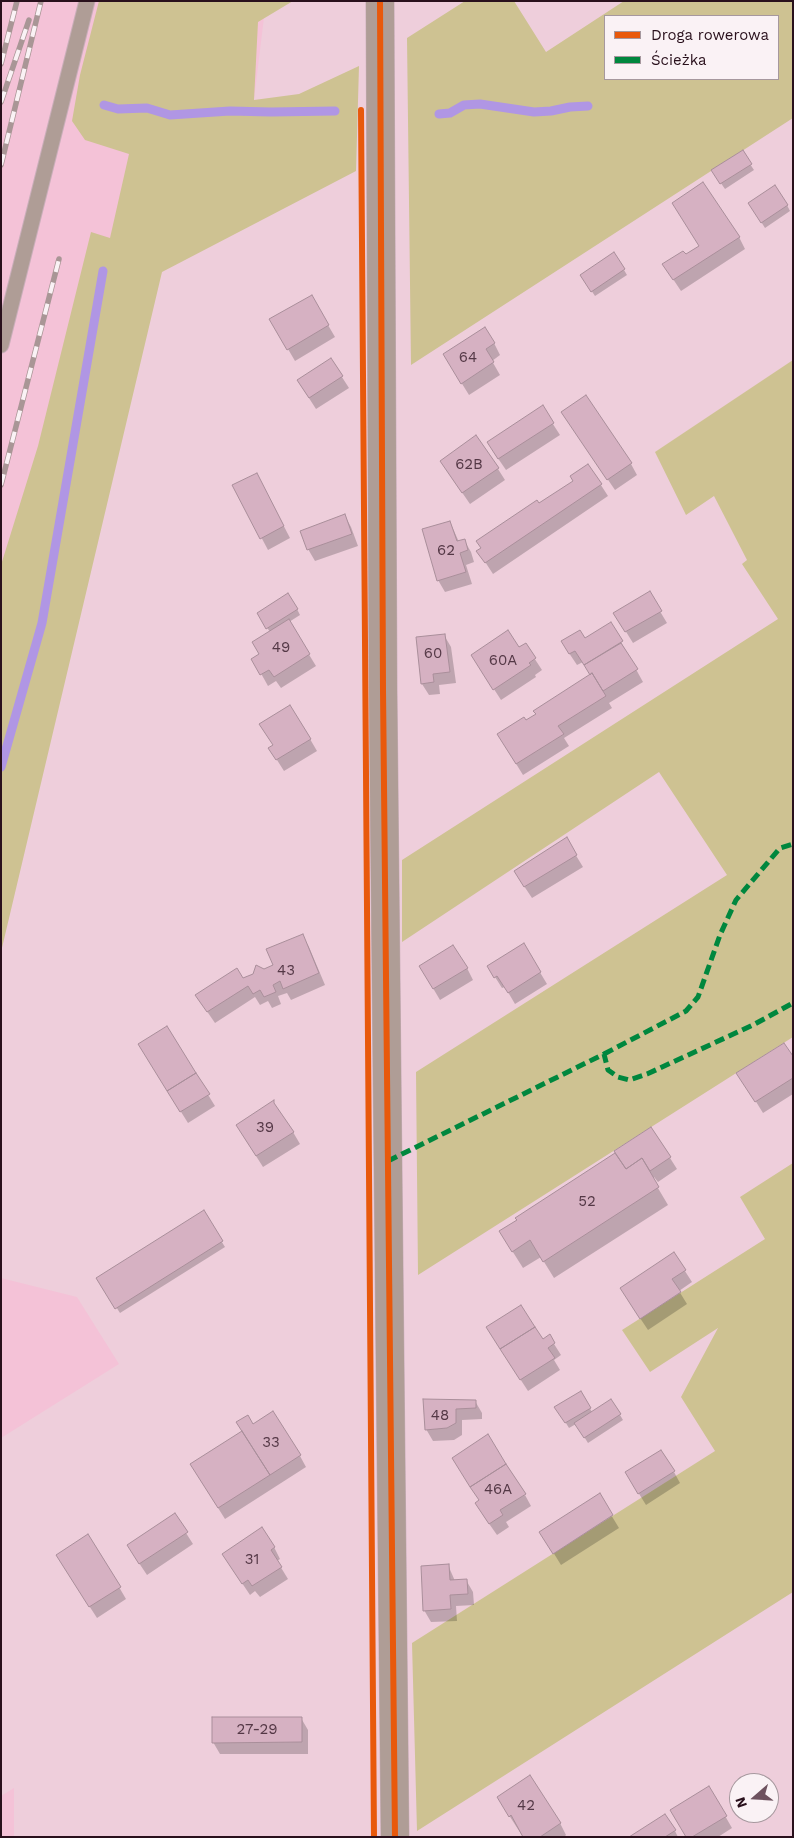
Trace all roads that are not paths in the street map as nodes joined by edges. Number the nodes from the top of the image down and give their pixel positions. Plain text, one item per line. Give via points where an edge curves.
1 (87, 1) edge
2 (380, 1) edge
3 (1, 345) edge
4 (395, 1837) edge

1 - 3 lane
2 - 4 street via 383,690

